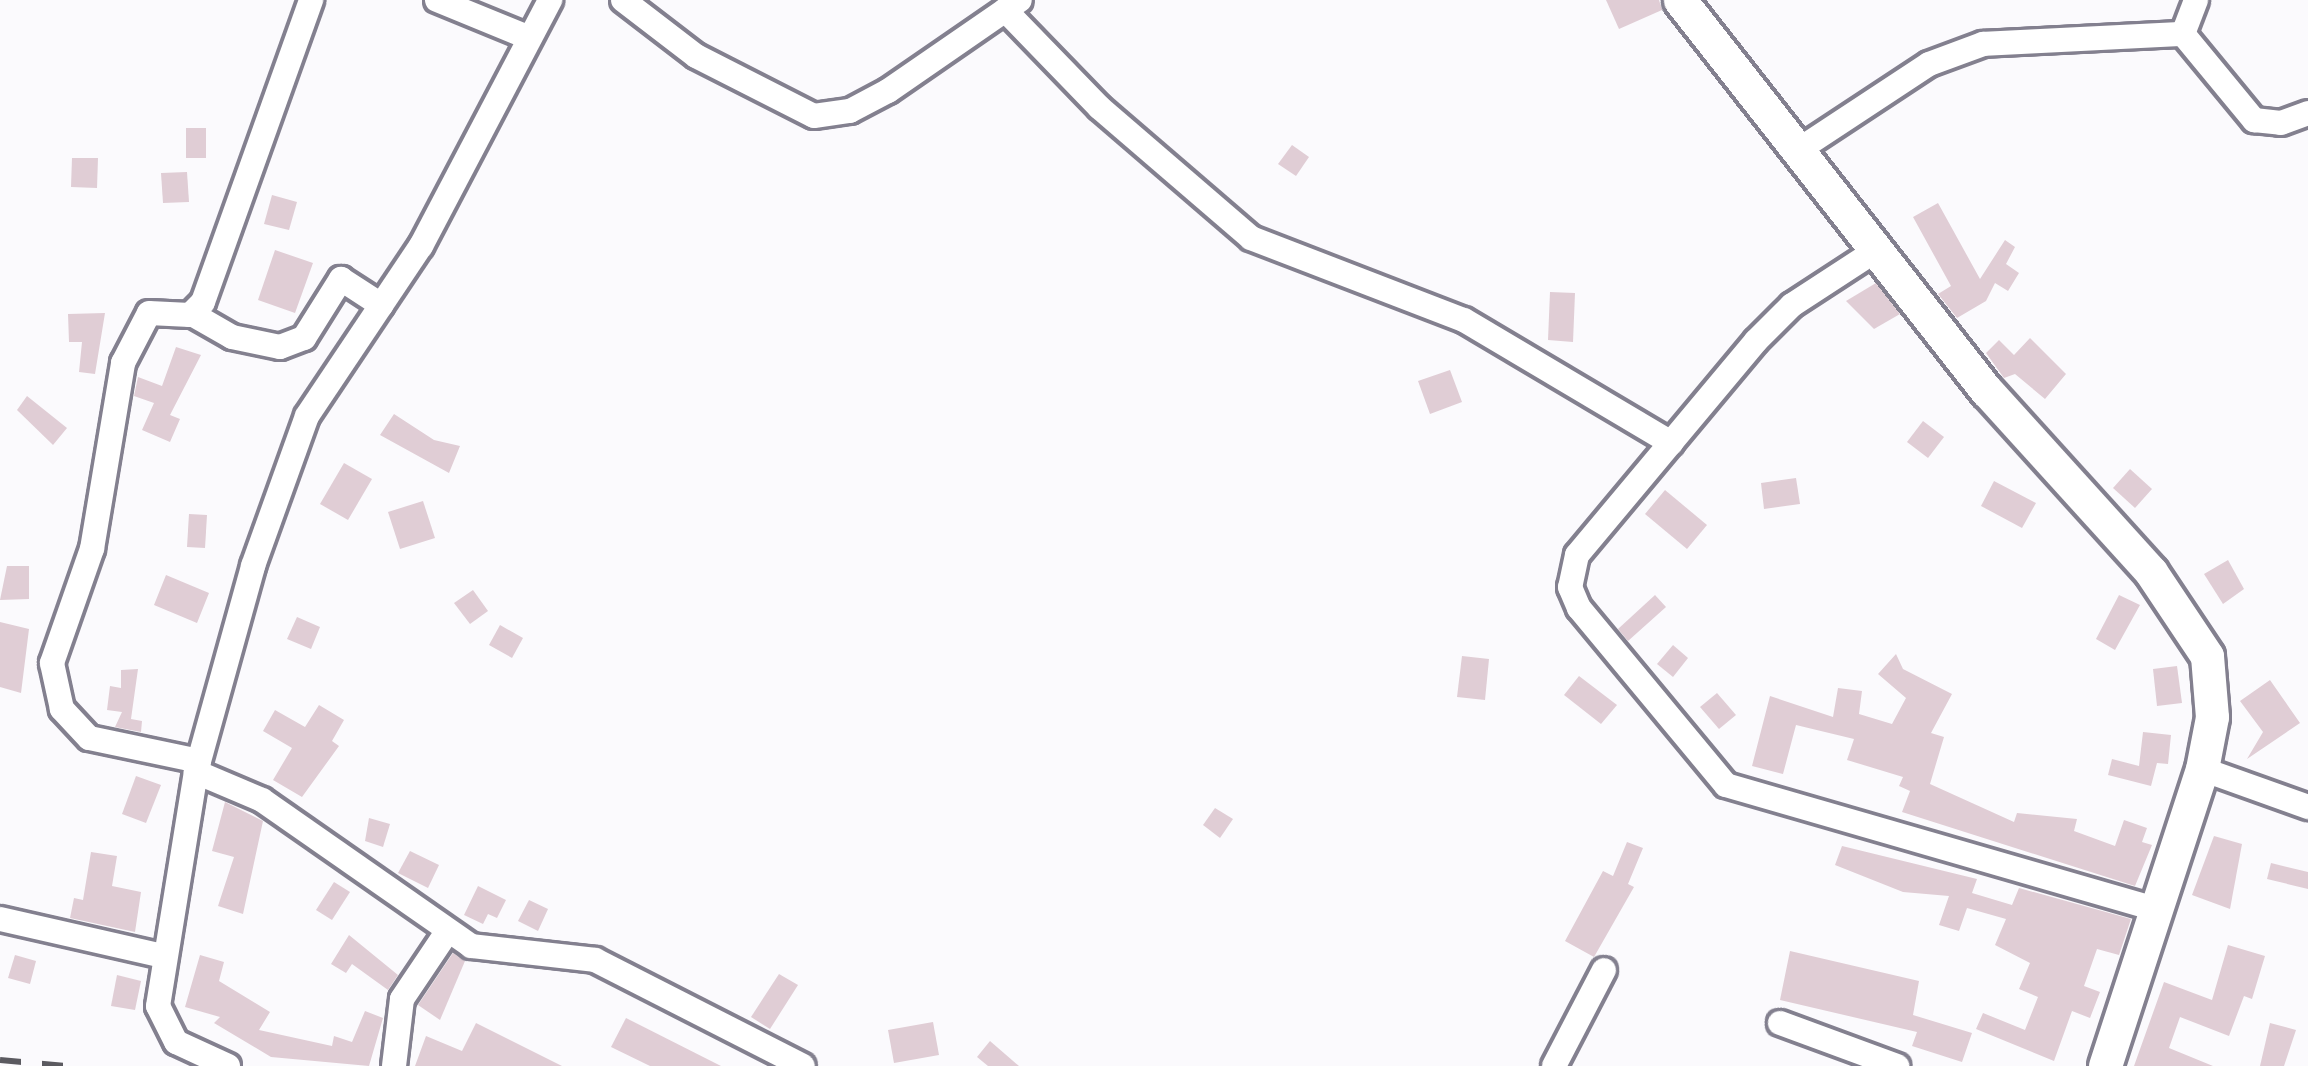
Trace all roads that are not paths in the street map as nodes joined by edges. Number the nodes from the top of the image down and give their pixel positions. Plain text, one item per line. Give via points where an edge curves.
1 (311, 0) edge
2 (437, 0) edge
3 (550, 0) edge
4 (623, 0) edge
5 (1680, 0) edge
6 (2196, 0) edge
7 (1012, 5) edge
8 (2183, 34) junction
9 (530, 38) junction
10 (2308, 112) edge
11 (1800, 148) junction
12 (1878, 249) junction
13 (382, 304) junction
14 (192, 314) junction
15 (1671, 443) junction
16 (198, 766) junction
17 (2202, 769) junction
18 (2308, 807) edge
19 (2160, 910) junction
20 (0, 920) edge
21 (447, 932) junction
22 (163, 956) junction
23 (1604, 970) dead end
24 (1780, 1023) dead end
25 (229, 1066) edge
26 (394, 1066) edge
27 (803, 1066) edge
28 (1554, 1066) edge
29 (1897, 1066) edge
30 (2105, 1066) edge

1 - 14 street via 203,302
2 - 9 street
3 - 9 street
4 - 7 street via 697,56 814,116 850,111 888,91
5 - 11 main road
6 - 8 street
7 - 15 street via 1100,108 1251,238 1464,320
8 - 10 street via 2254,120 2281,123
8 - 11 street via 1983,44 1929,64
9 - 13 street via 482,138
11 - 12 main road
12 - 15 street via 1792,304
12 - 17 main road via 1987,391 2191,623 2213,689
13 - 14 street via 341,279 304,338 280,347 232,338
13 - 16 street via 292,447
14 - 16 street via 149,314 123,363 92,549 52,681 62,709 89,738
15 - 19 street via 1577,555 1570,586 1579,608 1726,785
16 - 21 street via 262,800
16 - 22 street
17 - 18 street
17 - 19 main road
19 - 30 main road
20 - 22 street
21 - 26 street via 402,999
21 - 27 street via 471,946 595,959
22 - 25 street via 158,1006 167,1032
23 - 28 street
24 - 29 street

